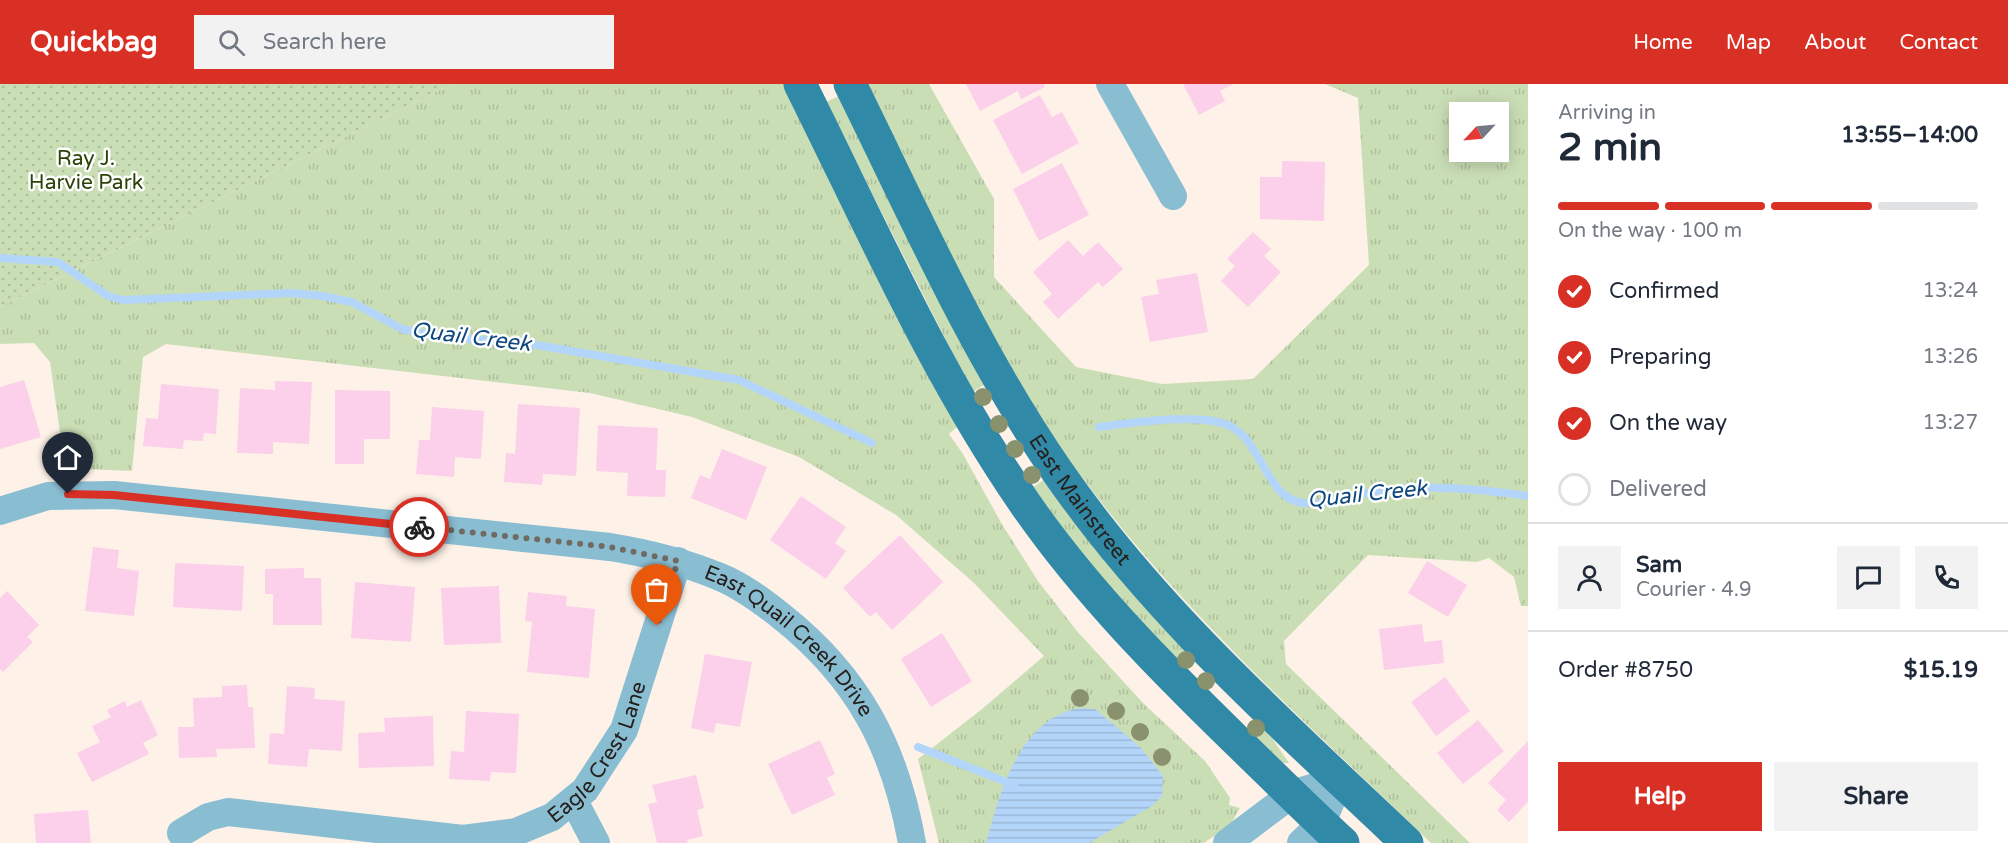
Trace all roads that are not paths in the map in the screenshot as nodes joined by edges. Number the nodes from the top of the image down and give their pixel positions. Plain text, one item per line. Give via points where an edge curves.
1 (800, 84) edge
2 (850, 84) edge
3 (1110, 84) edge
4 (1173, 196) dead end
5 (0, 511) edge
6 (678, 561) junction
7 (1340, 779) junction
8 (1292, 794) junction
9 (574, 801) junction
10 (181, 833) dead end
11 (1322, 836) edge
12 (596, 843) edge
13 (912, 843) edge
14 (1227, 843) edge
15 (1407, 843) edge

1 - 8 main road via 936,358 1028,507 1141,647
2 - 7 main road, East Mainstreet via 990,364 1061,477 1167,608
3 - 4 street
5 - 6 street, East Quail Creek Drive via 48,496 114,495 610,547
6 - 9 street, Eagle Crest Lane via 624,730 599,772
6 - 13 street, East Quail Creek Drive via 749,593 833,662 880,734 901,788
7 - 8 street
7 - 11 street
7 - 15 main road, East Mainstreet
8 - 11 main road
8 - 14 street
9 - 10 street, Eagle Crest Lane via 531,827 480,838 448,838 228,812 208,817
9 - 12 street

